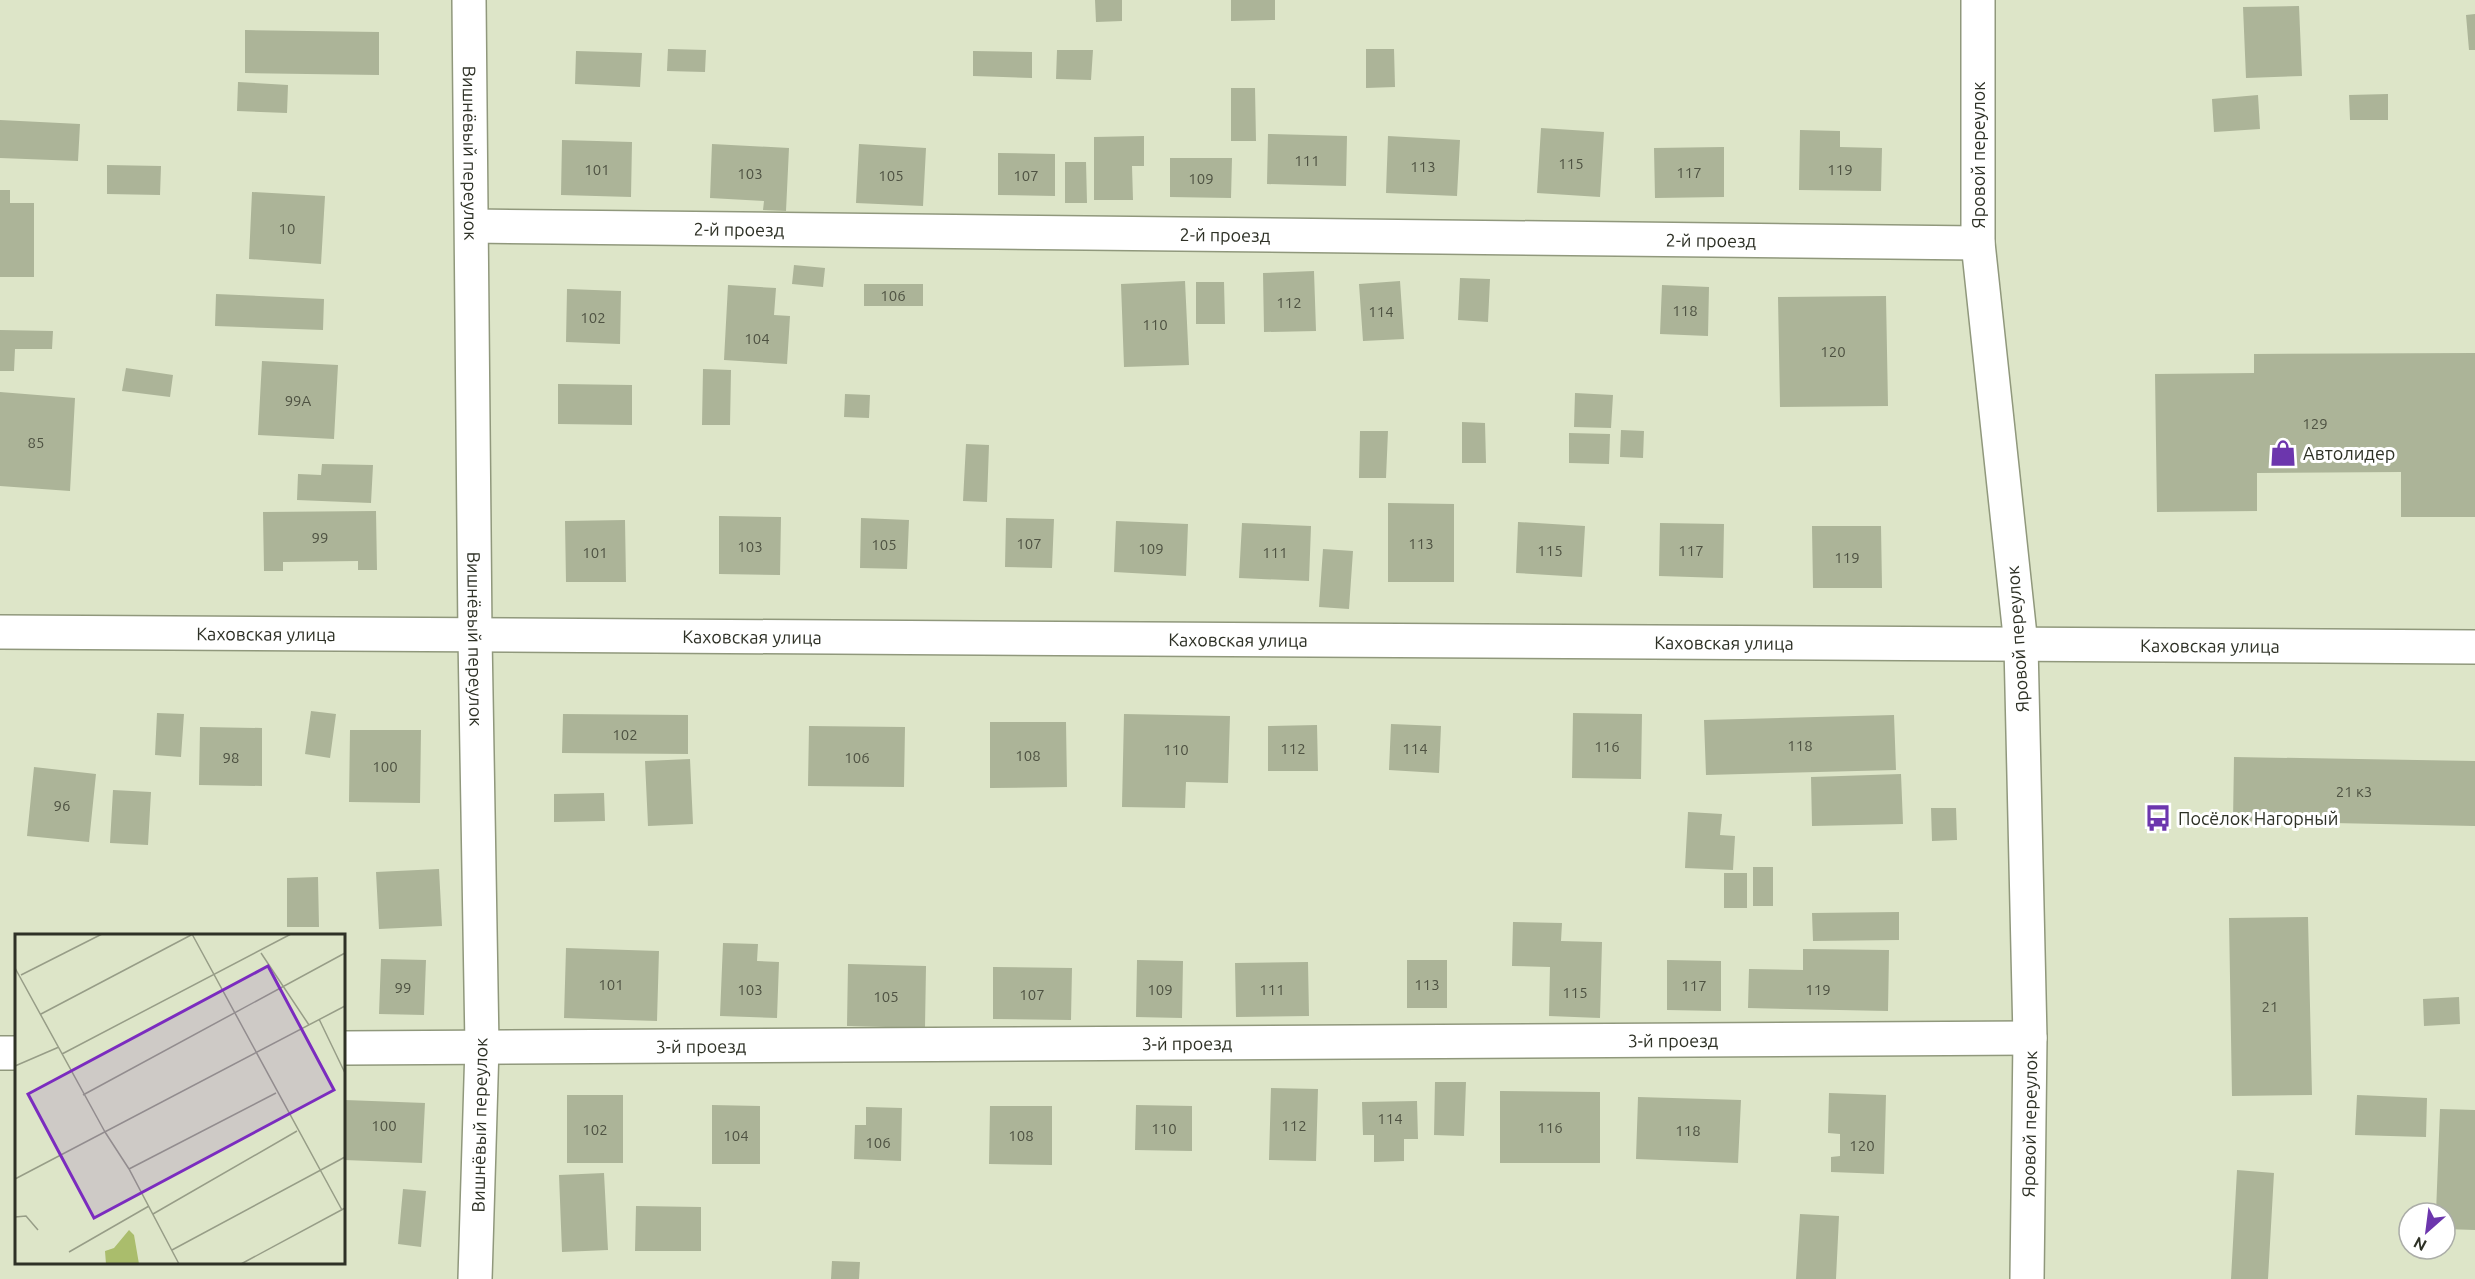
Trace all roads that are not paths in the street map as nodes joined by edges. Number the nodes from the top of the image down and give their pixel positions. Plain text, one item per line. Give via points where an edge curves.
1 (469, 0) edge
2 (1978, 0) edge
3 (472, 226) junction
4 (1977, 243) junction
5 (0, 632) edge
6 (475, 636) junction
7 (2021, 645) junction
8 (2475, 647) edge
9 (2030, 1038) junction
10 (482, 1046) junction
11 (345, 1048) edge
12 (475, 1279) edge
13 (2027, 1279) edge

1 - 3 street, Вишнёвый переулок
2 - 4 street, Яровой переулок
3 - 4 street, 2-й проезд
3 - 6 street, Вишнёвый переулок
4 - 7 street, Яровой переулок
5 - 6 street, Каховская улица
6 - 7 street, Каховская улица
6 - 10 street, Вишнёвый переулок
7 - 8 street, Каховская улица
7 - 9 street, Яровой переулок
9 - 10 street, 3-й проезд
9 - 13 street, Яровой переулок
10 - 11 street, 3-й проезд
10 - 12 street, Вишнёвый переулок

